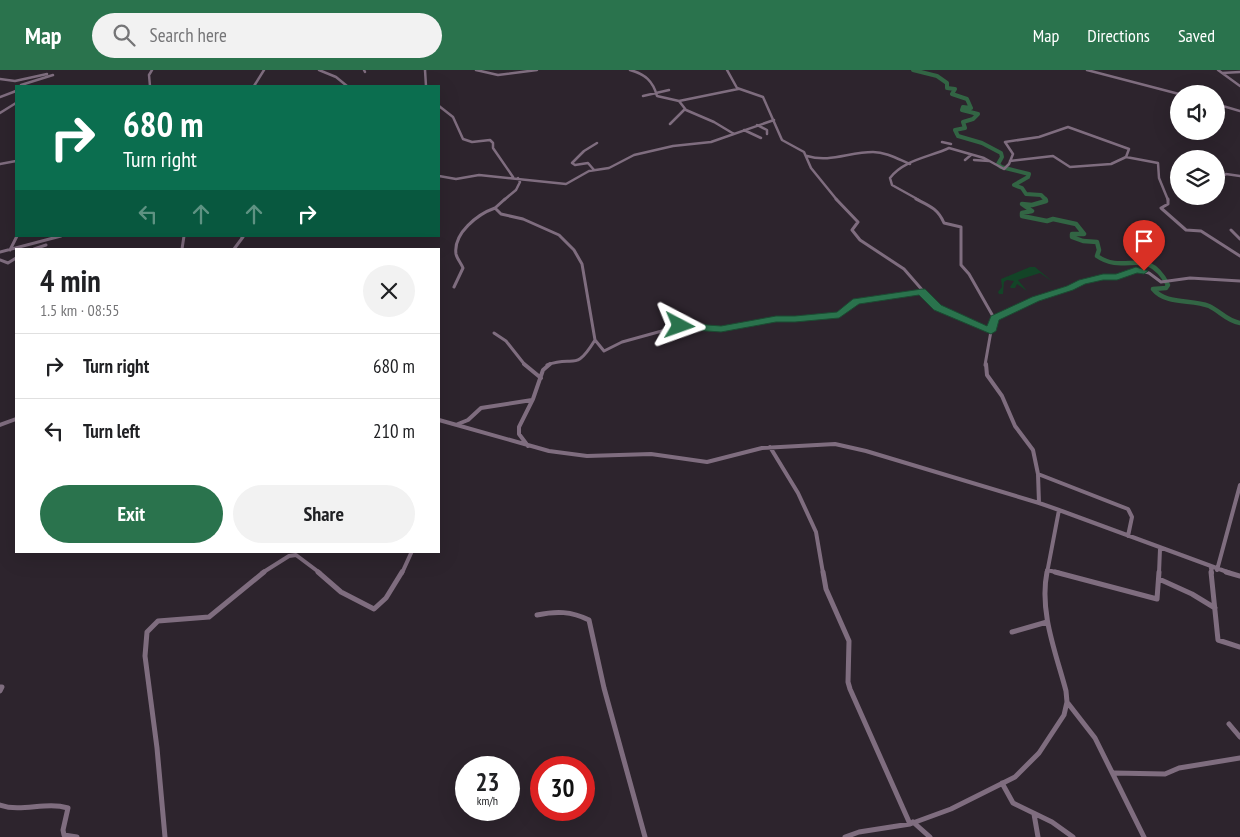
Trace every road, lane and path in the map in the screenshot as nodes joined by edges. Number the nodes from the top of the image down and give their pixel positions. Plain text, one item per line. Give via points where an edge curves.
1 (152, 70) edge
2 (264, 70) edge
3 (319, 70) edge
4 (425, 70) edge
5 (476, 70) edge
6 (537, 70) edge
7 (630, 70) edge
8 (727, 70) edge
9 (1087, 70) edge
10 (1218, 70) edge
11 (1240, 72) edge
12 (1222, 73) junction
13 (47, 74) dead end
14 (53, 75) dead end
15 (0, 79) edge
16 (15, 81) junction
17 (22, 85) edge
18 (150, 85) edge
19 (255, 85) edge
20 (346, 85) edge
21 (426, 85) edge
22 (1240, 86) edge
23 (738, 89) junction
24 (669, 90) dead end
25 (15, 91) edge
26 (1170, 92) edge
27 (656, 94) junction
28 (643, 96) dead end
29 (0, 97) edge
30 (680, 102) junction
31 (15, 104) edge
32 (440, 107) edge
33 (1225, 107) edge
34 (685, 109) junction
35 (1240, 111) edge
36 (689, 112) junction
37 (0, 113) edge
38 (680, 113) junction
39 (774, 120) junction
40 (670, 124) dead end
41 (757, 125) junction
42 (744, 130) junction
43 (762, 131) dead end
44 (734, 134) junction
45 (761, 138) dead end
46 (942, 142) dead end
47 (598, 143) dead end
48 (948, 148) junction
49 (971, 155) junction
50 (807, 156) junction
51 (1126, 157) junction
52 (974, 159) dead end
53 (965, 160) dead end
54 (15, 161) edge
55 (1010, 161) junction
56 (994, 162) junction
57 (0, 164) edge
58 (910, 164) junction
59 (594, 170) junction
60 (1225, 174) edge
61 (440, 176) edge
62 (1240, 176) edge
63 (513, 177) junction
64 (518, 178) junction
65 (495, 208) junction
66 (1230, 230) dead end
67 (16, 237) edge
68 (38, 237) edge
69 (57, 237) edge
70 (243, 237) edge
71 (1240, 239) edge
72 (46, 240) junction
73 (38, 242) junction
74 (46, 247) edge
75 (17, 248) edge
76 (235, 248) edge
77 (15, 249) edge
78 (10, 250) junction
79 (0, 252) edge
80 (1240, 256) edge
81 (15, 259) edge
82 (0, 260) edge
83 (1240, 281) edge
84 (454, 287) dead end
85 (922, 292) junction
86 (994, 318) junction
87 (991, 331) junction
88 (494, 333) dead end
89 (595, 340) junction
90 (541, 378) junction
91 (532, 400) junction
92 (15, 419) edge
93 (440, 420) edge
94 (0, 425) edge
95 (458, 425) junction
96 (528, 446) junction
97 (770, 447) junction
98 (1038, 474) junction
99 (1240, 485) edge
100 (1040, 503) junction
101 (1059, 510) junction
102 (1128, 536) junction
103 (1160, 548) junction
104 (411, 553) edge
105 (1211, 568) junction
106 (1047, 570) junction
107 (1217, 570) junction
108 (1240, 576) edge
109 (1159, 580) junction
110 (1215, 608) junction
111 (537, 615) dead end
112 (1047, 622) junction
113 (1012, 632) dead end
114 (1240, 647) edge
115 (0, 686) edge
116 (0, 691) edge
117 (1067, 702) junction
118 (1229, 724) dead end
119 (1240, 738) edge
120 (1240, 758) edge
121 (1114, 773) junction
122 (1002, 783) junction
123 (0, 805) edge
124 (1034, 814) junction
125 (911, 823) junction
126 (77, 837) edge
127 (165, 837) edge
128 (645, 837) edge
129 (845, 837) edge
130 (930, 837) edge
131 (1038, 837) edge
132 (1073, 837) edge
133 (1144, 837) edge

1 - 18 street
2 - 19 street
3 - 20 street
4 - 21 street
5 - 6 street via 498,75
7 - 27 street via 641,73 655,86
8 - 23 street
9 - 26 street
10 - 12 street
11 - 12 street
12 - 22 street
13 - 16 street
14 - 17 street
15 - 16 street
16 - 17 street
23 - 30 street
23 - 39 street via 762,97
24 - 27 street
25 - 29 street
27 - 28 street
27 - 30 street
30 - 34 street
31 - 37 street
32 - 63 street via 453,117 463,139 472,142 490,140
33 - 35 street
34 - 36 street
34 - 38 street
36 - 38 street
36 - 44 street
38 - 40 street
39 - 41 street
39 - 50 street via 782,140
41 - 42 street
41 - 43 street via 767,130 766,133
42 - 44 street
42 - 45 street
44 - 59 street via 711,142 659,148 634,155 609,168
46 - 48 street via 951,144
47 - 59 street via 572,163 588,163
48 - 49 street
48 - 58 street
49 - 53 street
49 - 56 street
50 - 58 street via 826,161 882,152
50 - 85 street via 810,168 828,192 858,222 852,230 860,240 901,266
51 - 55 street via 1111,164 1068,167 1053,156
51 - 55 street via 1129,149 1068,128 1005,142 1012,154
51 - 80 street via 1158,163 1159,178 1168,199 1168,204 1161,208 1186,230 1201,231
52 - 56 street
54 - 57 street
55 - 56 street via 1003,169
58 - 86 street via 893,174 890,178 892,185 935,208 944,223 961,227 961,265
59 - 64 street via 566,184
60 - 62 street
61 - 63 street
63 - 64 street
64 - 65 street via 520,182 516,190
65 - 84 street via 476,218 457,245 456,255 463,268
65 - 89 street via 501,214 523,219 559,235 574,250 582,264
66 - 71 street
67 - 78 street
68 - 73 street
69 - 72 street
70 - 76 street
72 - 73 street
72 - 74 street
73 - 75 street
77 - 78 street
78 - 79 street
81 - 82 street via 8,263
83 - 86 street via 1186,277 1161,282 1148,272 1136,270 1117,277 1082,282
85 - 87 street via 937,308
85 - 89 street via 856,301 839,315 776,319 721,329 680,326 622,342 606,351
86 - 87 street
87 - 98 street via 985,368 987,375 1033,450
88 - 90 street via 519,357 522,365
89 - 90 street via 579,361 552,362
90 - 91 street
91 - 95 street via 482,408
91 - 96 street via 519,427 519,434
92 - 94 street
93 - 95 street
95 - 96 street
96 - 97 street via 587,456 651,454 697,462
97 - 100 street via 821,443 845,446
97 - 125 street via 798,492 816,532 826,588 848,641 850,689
98 - 100 street
98 - 102 street via 1070,484 1128,510 1132,516
99 - 107 street
100 - 101 street
101 - 102 street
101 - 106 street
102 - 103 street
103 - 105 street
103 - 109 street
104 - 127 street via 401,576 374,609 341,592 296,555 270,567 210,618 158,621 151,626 147,632 145,656
105 - 107 street
105 - 110 street
106 - 109 street via 1157,600
106 - 112 street
107 - 108 street
109 - 110 street
110 - 114 street via 1218,640
111 - 128 street via 577,613 589,620
112 - 113 street
112 - 117 street
115 - 116 street
117 - 121 street via 1095,738
117 - 122 street via 1064,715 1039,753 1015,777
118 - 119 street
120 - 121 street via 1179,768 1165,774
121 - 133 street
122 - 124 street via 1013,803
122 - 125 street via 951,809
123 - 126 street via 15,808 60,804 68,808 64,835
124 - 131 street
124 - 132 street
125 - 129 street
125 - 130 street

